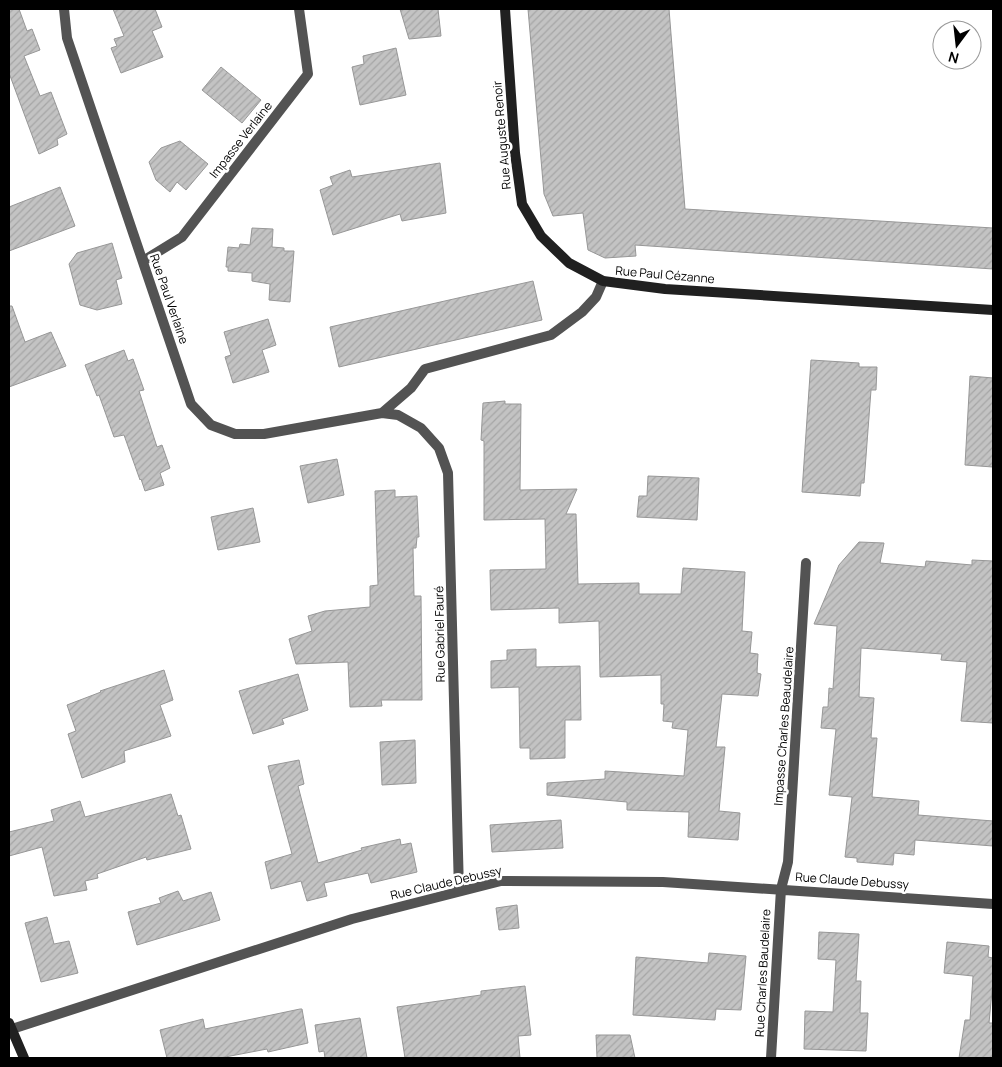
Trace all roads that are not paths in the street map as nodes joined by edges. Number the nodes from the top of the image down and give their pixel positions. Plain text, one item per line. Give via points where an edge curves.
1 (64, 9) edge
2 (299, 9) edge
3 (505, 9) edge
4 (143, 261) junction
5 (603, 281) junction
6 (993, 310) edge
7 (382, 413) junction
8 (806, 563) dead end
9 (781, 889) junction
10 (459, 891) junction
11 (993, 904) edge
12 (10, 1026) edge
13 (24, 1058) edge
14 (771, 1058) edge

1 - 4 street, Rue Paul Verlaine via 67,38
2 - 4 street, Impasse Verlaine via 308,74 182,237
3 - 5 main road, Rue Auguste Renoir via 515,153 522,204 541,236 569,263
4 - 7 street, Rue Paul Verlaine via 192,404 211,425 235,434 264,434
5 - 6 main road, Rue Paul Cézanne via 665,289
5 - 7 street, Rue Paul Cézanne via 596,297 582,312 551,336 425,369 411,388
7 - 10 street, Rue Gabriel Fauré via 398,415 421,428 439,448 448,473
8 - 9 street, Impasse Charles Beaudelaire via 788,862
9 - 10 street, Rue Claude Debussy via 663,882 501,881
9 - 11 street, Rue Claude Debussy
9 - 14 street, Rue Charles Baudelaire
10 - 12 street, Rue Claude Debussy via 352,919
12 - 13 main road

